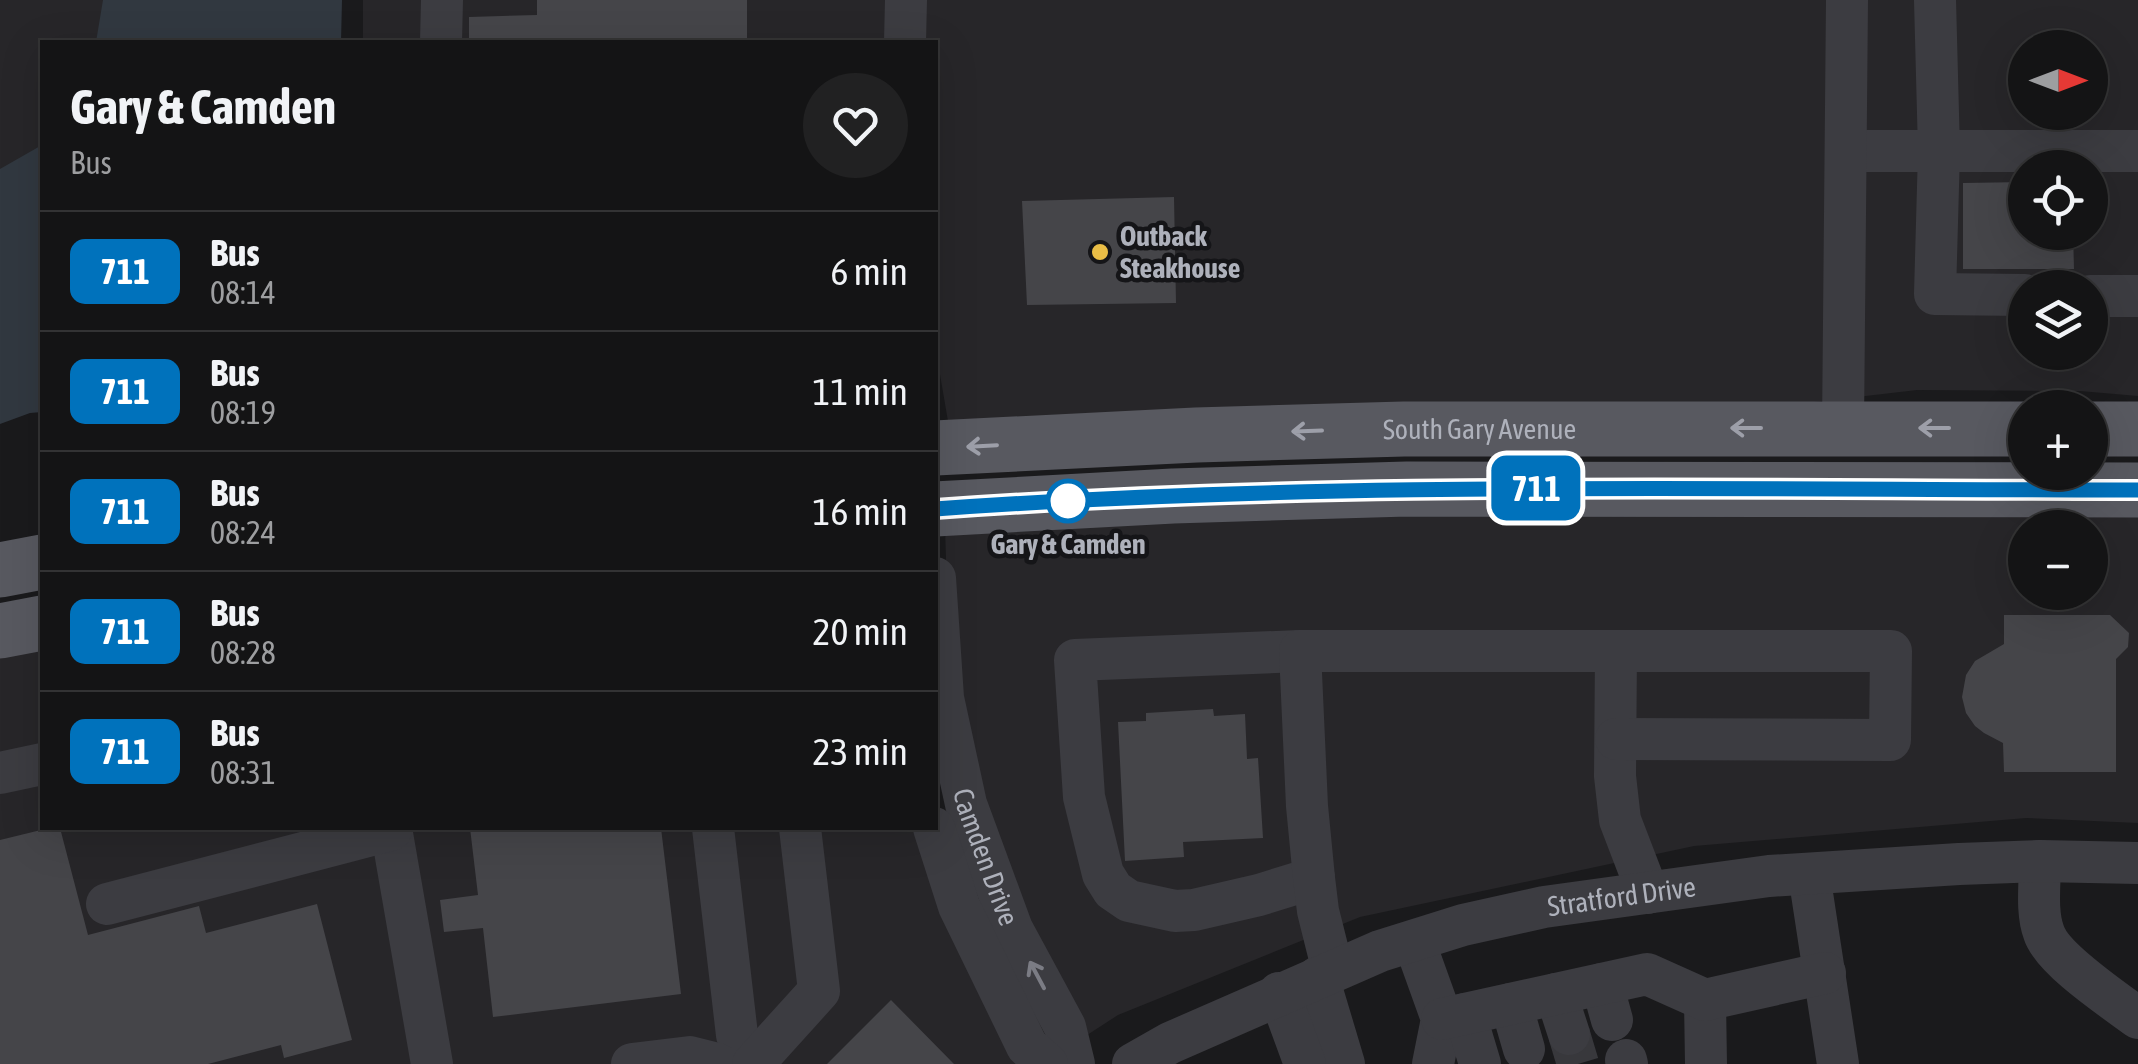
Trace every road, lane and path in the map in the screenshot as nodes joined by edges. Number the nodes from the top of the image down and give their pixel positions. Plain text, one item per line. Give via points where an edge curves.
1 (442, 0) edge
2 (906, 0) edge
3 (1847, 0) edge
4 (1936, 0) edge
5 (441, 40) edge
6 (905, 40) edge
7 (2138, 150) edge
8 (1939, 151) junction
9 (1846, 152) junction
10 (2008, 295) edge
11 (2108, 296) edge
12 (2138, 296) edge
13 (1843, 428) junction
14 (2008, 428) edge
15 (2108, 428) edge
16 (2138, 429) edge
17 (938, 448) edge
18 (2138, 490) edge
19 (938, 509) edge
20 (40, 562) edge
21 (0, 570) edge
22 (938, 623) edge
23 (40, 624) edge
24 (0, 631) edge
25 (1300, 651) junction
26 (1616, 651) junction
27 (1616, 739) junction
28 (40, 764) edge
29 (0, 772) edge
30 (387, 830) edge
31 (391, 830) edge
32 (713, 830) edge
33 (800, 830) edge
34 (935, 830) edge
35 (2040, 861) junction
36 (2138, 863) edge
37 (1810, 874) junction
38 (1314, 878) junction
39 (1648, 893) junction
40 (107, 904) dead end
41 (1414, 941) junction
42 (1825, 974) junction
43 (1310, 980) junction
44 (1556, 994) junction
45 (1705, 1000) junction
46 (1511, 1004) junction
47 (1453, 1017) junction
48 (2138, 1018) edge
49 (1617, 1032) edge
50 (1569, 1034) tunnel mouth
51 (1524, 1049) tunnel mouth
52 (424, 1062) edge
53 (743, 1062) edge
54 (1699, 1062) edge
55 (632, 1064) edge
56 (1047, 1064) edge
57 (1074, 1064) edge
58 (1133, 1064) edge
59 (1305, 1064) edge
60 (1344, 1064) edge
61 (1433, 1064) edge
62 (1480, 1064) edge
63 (1838, 1064) edge

1 - 5 street
2 - 6 street
3 - 9 street
4 - 8 street
7 - 8 street
8 - 9 street
8 - 10 street via 1935,294
9 - 13 street
11 - 12 street
14 -> 13 main road, South Gary Avenue
13 -> 17 main road, South Gary Avenue via 1404,428
15 - 16 main road
18 - 19 main road via 1407,488
20 - 21 main road
57 -> 22 street, Camden Drive via 1065,1027 1012,929 966,804 943,698
23 - 24 main road
25 - 26 street
25 - 38 street
25 - 38 street via 1075,660 1084,797 1113,890 1129,901 1175,912
26 - 27 street
26 - 27 street via 1892,651 1890,740
27 - 39 street via 1620,820
28 - 29 street
30 - 40 street
31 - 52 street
32 - 53 street
33 - 53 street via 819,991
34 - 56 street, Camden Drive via 967,924 1026,1046
35 - 36 street, Stratford Drive
35 - 37 street, Stratford Drive
35 - 48 street via 2044,936 2057,954
37 - 39 street, Stratford Drive
37 - 42 street
38 - 43 street via 1318,911
39 - 41 street, Stratford Drive via 1544,907
41 - 43 street, Stratford Drive
41 - 47 street
42 - 45 street
42 - 63 street
43 - 58 street, Stratford Drive
43 - 59 street
43 - 60 street
44 - 46 street
44 - 49 street
44 - 50 street
45 - 49 street via 1647,974
45 - 54 street
46 - 47 street
46 - 51 street
47 - 61 street
47 - 62 street
53 - 55 street via 690,1057

